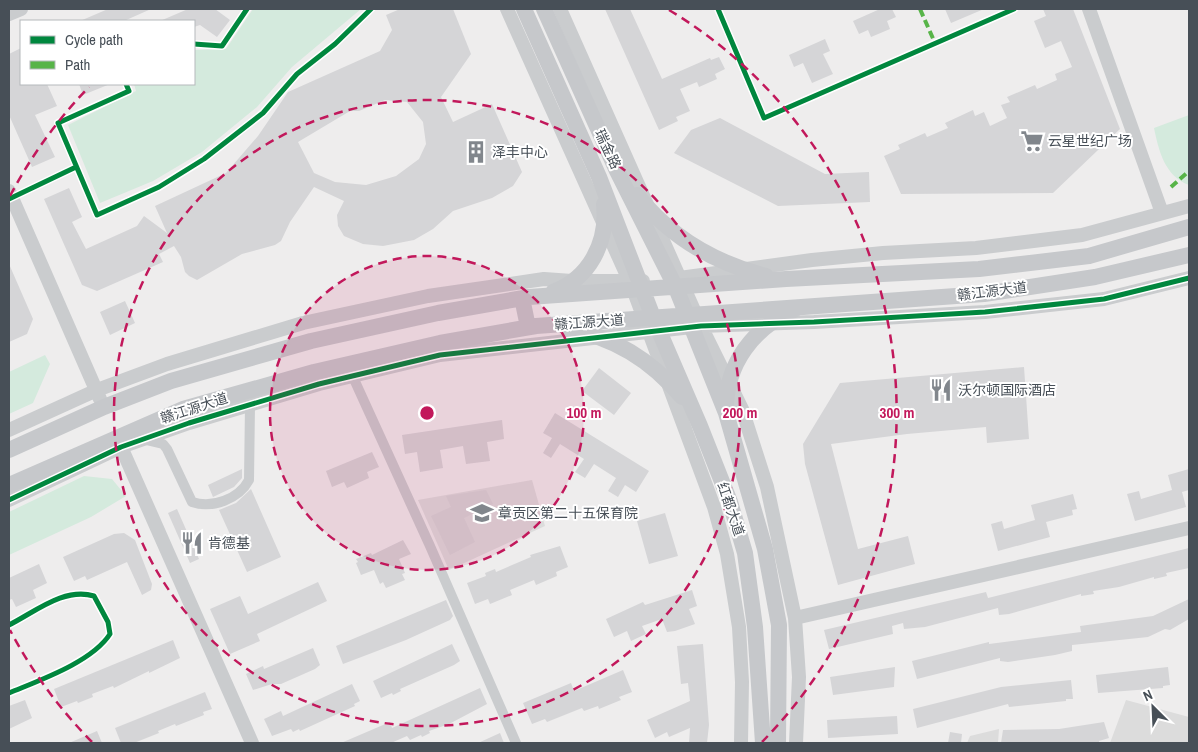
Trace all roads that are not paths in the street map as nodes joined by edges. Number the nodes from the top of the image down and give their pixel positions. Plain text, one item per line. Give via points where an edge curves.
1 (22, 9) edge
2 (506, 9) edge
3 (524, 9) edge
4 (544, 9) edge
5 (560, 9) edge
6 (1089, 9) edge
7 (9, 14) edge
8 (617, 171) junction
9 (599, 177) junction
10 (9, 191) edge
11 (1189, 206) edge
12 (653, 213) junction
13 (1162, 214) junction
14 (605, 224) junction
15 (1189, 227) edge
16 (1189, 255) edge
17 (745, 270) junction
18 (1189, 278) edge
19 (786, 279) junction
20 (572, 281) junction
21 (678, 283) junction
22 (636, 285) junction
23 (525, 298) junction
24 (808, 306) junction
25 (694, 321) junction
26 (769, 323) junction
27 (652, 324) junction
28 (532, 327) junction
29 (599, 337) junction
30 (353, 376) junction
31 (666, 379) junction
32 (728, 382) junction
33 (97, 390) junction
34 (250, 405) junction
35 (104, 407) junction
36 (726, 413) junction
37 (700, 426) junction
38 (9, 430) edge
39 (146, 440) junction
40 (119, 442) junction
41 (9, 450) edge
42 (9, 485) edge
43 (9, 500) edge
44 (1189, 528) edge
45 (795, 618) junction
46 (252, 743) edge
47 (516, 743) edge
48 (741, 743) edge
49 (763, 743) edge
50 (778, 743) edge
51 (796, 743) edge

1 - 7 street
2 - 14 street
3 - 9 main road, 瑞金路
4 - 8 main road, 瑞金路
5 - 12 street
6 - 13 street
8 - 12 main road
8 - 21 main road, 瑞金路
9 - 14 main road
9 - 22 main road, 瑞金路
10 - 33 street
11 - 13 street
12 - 17 main road via 700,251
12 - 21 street
13 - 17 street via 1082,236 976,248 812,260
14 - 20 main road via 595,256
14 - 22 street
15 - 19 main road, 赣江源大道 via 1090,256 980,269
16 - 24 main road, 赣江源大道 via 1095,277 984,294
17 - 19 main road
17 - 21 street
18 - 26 street via 1104,299 985,312
19 - 21 main road, 赣江源大道
20 - 22 street
20 - 23 main road via 549,293
20 - 33 street via 544,279 428,296 303,323 167,364
21 - 22 main road, 赣江源大道
21 - 25 main road, 红都大道
22 - 23 main road, 赣江源大道
22 - 27 main road, 红都大道
23 - 28 main road
23 - 35 main road, 赣江源大道 via 438,313 312,341 171,381
24 - 25 main road, 赣江源大道
24 - 26 main road
25 - 26 street
25 - 27 main road, 赣江源大道
25 - 32 street
25 - 36 main road, 红都大道
26 - 32 main road via 745,347
27 - 28 main road, 赣江源大道
27 - 29 street
27 - 31 street
27 - 37 main road, 红都大道
28 - 29 main road via 570,329
28 - 40 main road, 赣江源大道 via 440,343 314,372 183,409
29 - 30 street via 440,355
29 - 31 main road via 635,354
30 - 34 street
30 - 47 street
31 - 37 main road via 683,398
31 - 48 street via 714,508 727,554 739,627
32 - 36 main road
32 - 45 street via 742,409 768,487
33 - 35 street
33 - 38 street
34 - 39 street
34 - 39 street via 249,480 245,488 215,504 203,506 192,502 167,449 163,444
35 - 41 main road, 赣江源大道
36 - 50 main road, 红都大道 via 765,549 779,625
37 - 49 main road, 红都大道 via 730,502 745,552 755,627
39 - 40 street
40 - 42 main road, 赣江源大道
40 - 43 street
40 - 46 street
44 - 45 street
45 - 51 street via 799,676

